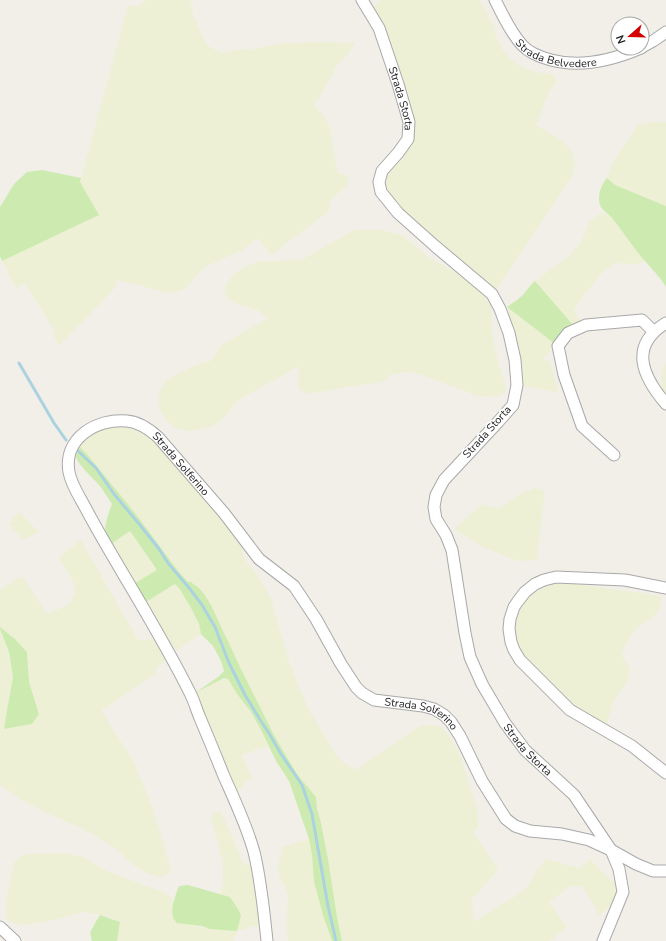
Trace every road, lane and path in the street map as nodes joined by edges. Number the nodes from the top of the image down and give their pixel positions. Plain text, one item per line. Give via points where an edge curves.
1 (362, 0) edge
2 (495, 0) edge
3 (666, 32) edge
4 (650, 43) edge
5 (619, 56) edge
6 (666, 323) edge
7 (654, 332) junction
8 (666, 404) edge
9 (614, 455) dead end
10 (666, 588) edge
11 (666, 773) edge
12 (611, 850) junction
13 (666, 871) edge
14 (0, 927) edge
15 (15, 941) edge
16 (267, 941) edge
17 (603, 941) edge

1 - 12 street, Strada Storta via 379,28 409,122 408,139 382,171 379,182 381,192 398,213 492,294 509,333 515,360 517,385 513,405 444,480 436,495 434,506 436,519 452,550 470,657 505,724 525,750 574,795
2 - 5 street, Strada Belvedere via 519,42 544,58 565,63 588,63
3 - 4 street, Strada Belvedere
6 - 7 street
7 - 8 street via 646,342 642,361 650,384
7 - 9 street via 642,320 586,325 568,333 558,346 564,375 582,426
10 - 11 street via 625,580 556,577 544,580 525,592 518,601 510,619 509,629 511,642 520,660 570,710 632,746
12 - 13 street, Strada Solferino via 653,871
12 - 16 street, Strada Solferino via 589,840 530,831 515,826 506,819 482,781 460,736 444,715 423,706 379,701 362,693 294,586 259,558 158,437 139,424 128,421 106,422 90,428 78,438 69,455 71,481 94,526 173,659 193,699 254,851
12 - 17 street, Strada Storta via 619,869 623,892
14 - 15 street

